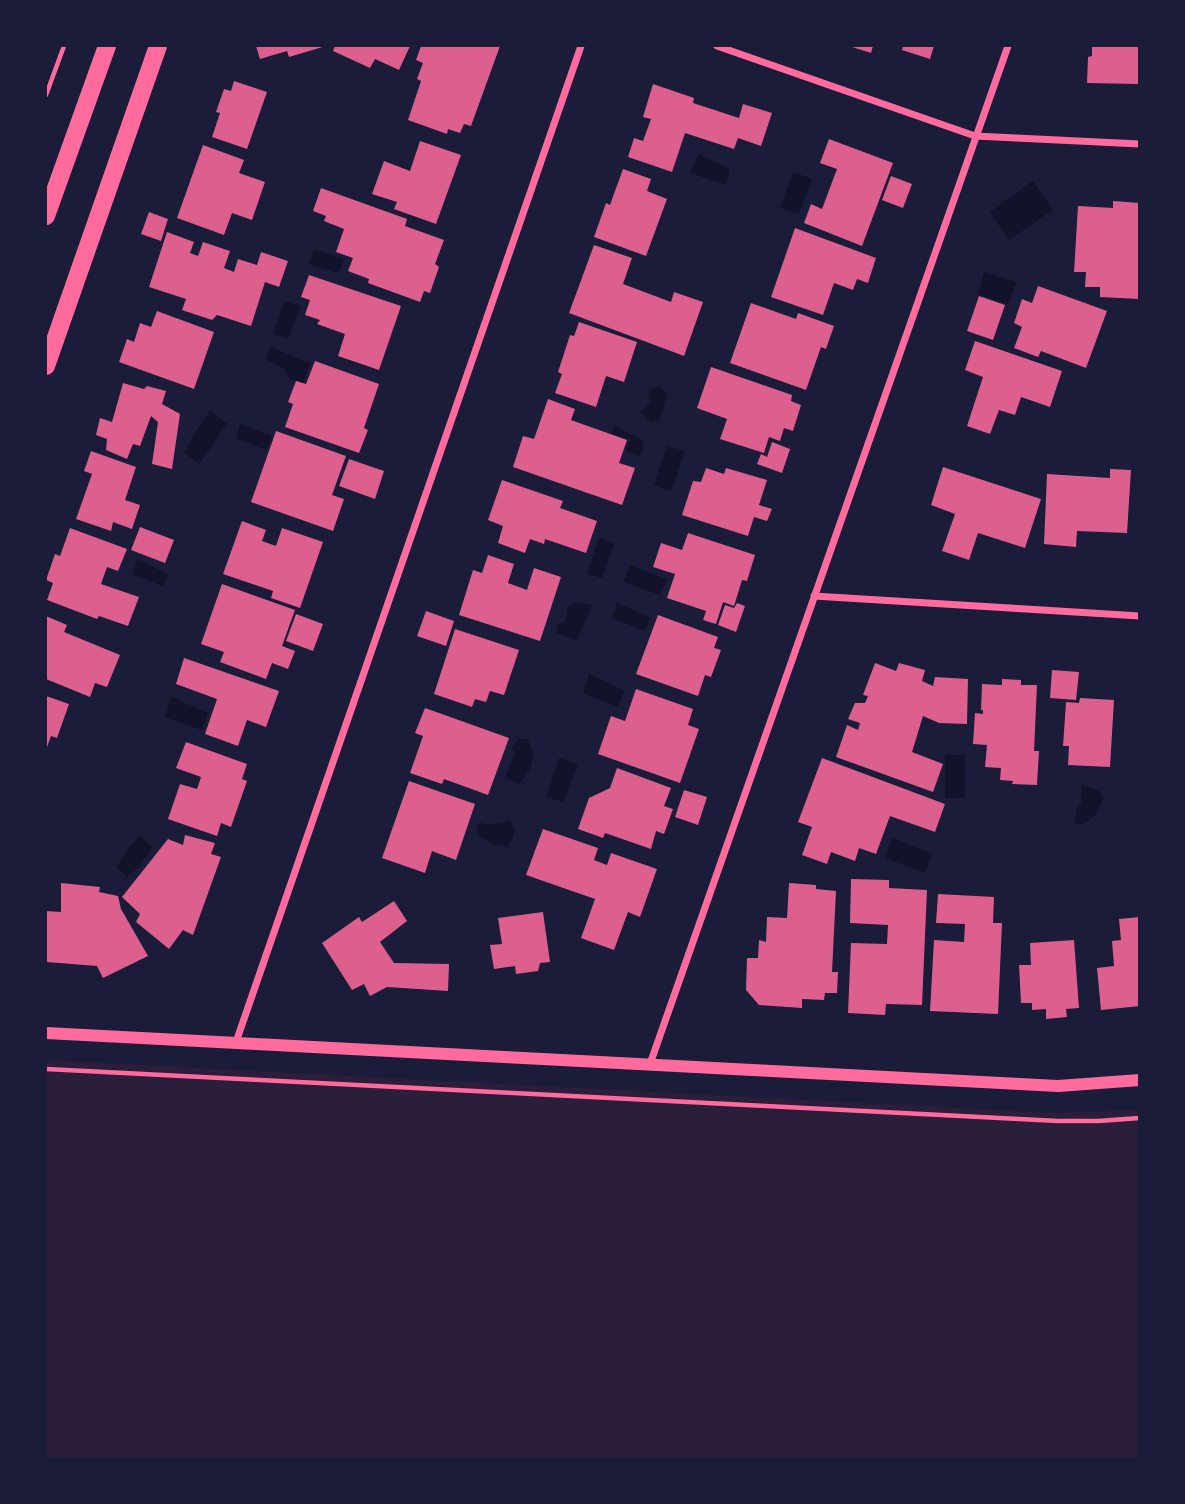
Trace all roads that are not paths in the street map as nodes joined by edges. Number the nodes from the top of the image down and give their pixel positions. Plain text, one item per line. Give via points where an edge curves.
1 (107, 46) edge
2 (158, 46) edge
3 (581, 46) edge
4 (717, 46) edge
5 (1008, 46) edge
6 (975, 136) junction
7 (1139, 144) edge
8 (46, 216) edge
9 (46, 366) edge
10 (814, 596) junction
11 (1139, 616) edge
12 (46, 1032) edge
13 (236, 1042) junction
14 (650, 1064) junction
15 (1139, 1080) edge

1 - 8 main road
2 - 9 main road
3 - 13 street
4 - 6 street
5 - 6 street
6 - 7 street
6 - 10 street
10 - 11 street
10 - 14 street
12 - 13 street
13 - 14 street
14 - 15 street via 1058,1086

